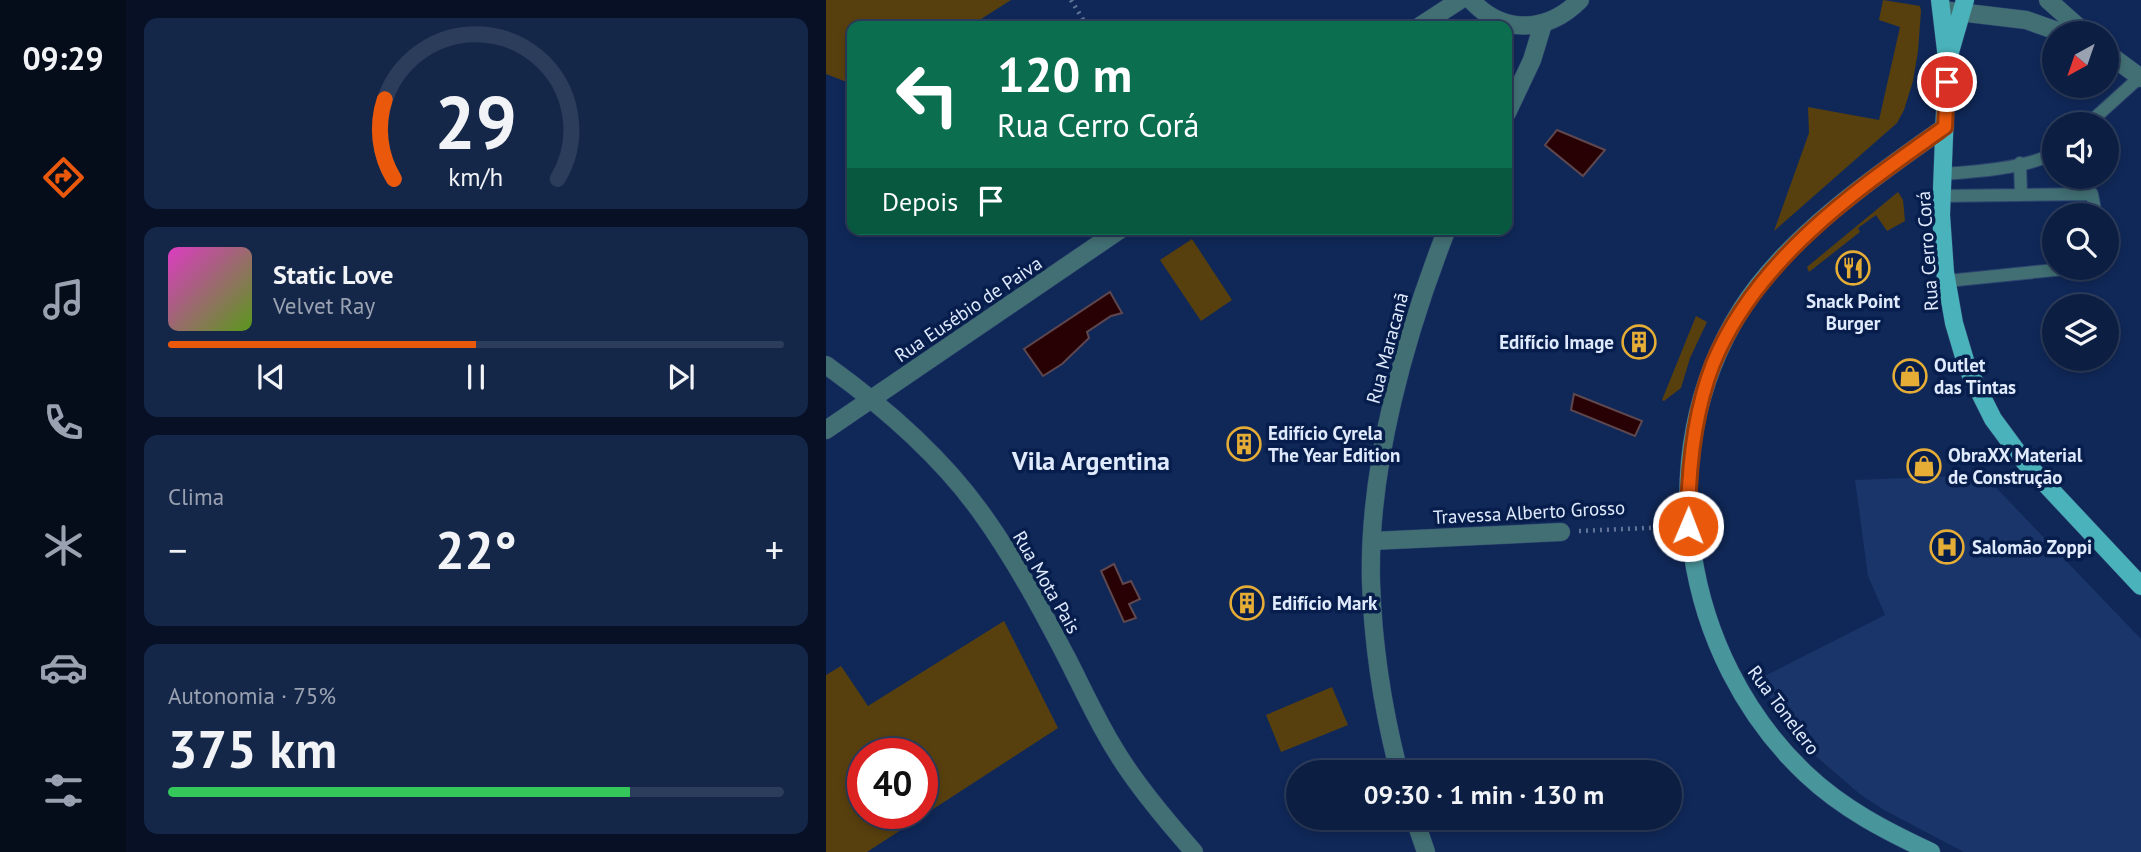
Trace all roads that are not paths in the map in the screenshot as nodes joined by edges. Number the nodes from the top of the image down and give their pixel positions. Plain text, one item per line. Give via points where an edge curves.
1 (1460, 0) edge
2 (1471, 0) edge
3 (1580, 0) edge
4 (2048, 0) edge
5 (1941, 5) edge
6 (1963, 6) edge
7 (1428, 21) edge
8 (1498, 21) edge
9 (2072, 21) edge
10 (1512, 24) edge
11 (1543, 24) junction
12 (2042, 26) edge
13 (1947, 59) junction
14 (2119, 61) edge
15 (2141, 77) edge
16 (1512, 102) edge
17 (2102, 112) edge
18 (1945, 127) junction
19 (2042, 157) edge
20 (2020, 163) junction
21 (1943, 174) junction
22 (2021, 195) junction
23 (1942, 196) junction
24 (2094, 203) edge
25 (1112, 235) edge
26 (1445, 235) edge
27 (2042, 272) edge
28 (1947, 282) junction
29 (826, 365) edge
30 (873, 399) junction
31 (827, 431) edge
32 (1561, 532) road end
33 (1372, 541) junction
34 (2141, 586) edge
35 (1396, 760) edge
36 (1418, 830) edge
37 (1194, 852) edge
38 (1426, 852) edge
39 (1931, 852) edge

1 - 7 street
2 - 8 street
3 - 11 street
4 - 9 street
5 - 6 street
5 - 13 main road, Rua Cerro Corá
6 - 12 street
6 - 13 main road, Rua Cerro Corá
10 - 11 street
11 - 16 street
13 - 18 main road, Rua Cerro Corá
14 - 15 street
15 - 17 lane
18 - 21 main road, Rua Cerro Corá
18 - 39 street, Rua Tonelero via 1832,212 1794,247 1743,307 1713,364 1703,395 1691,453 1688,526 1709,626 1756,714 1789,757 1830,795 1860,816
19 - 20 lane
20 - 21 lane
20 - 22 lane
21 - 23 main road, Rua Cerro Corá
22 - 23 lane
22 - 24 lane via 2092,194
23 - 28 main road, Rua Cerro Corá
25 - 30 street, Rua Eusébio de Paiva
26 - 33 street, Rua Maracanã via 1426,284 1384,443
27 - 28 lane
28 - 34 main road, Rua Cerro Corá via 1967,367 1993,419 2024,461
29 - 30 street, Rua Mota Pais
30 - 31 street, Rua Eusébio de Paiva
30 - 37 street, Rua Mota Pais via 929,452 979,509 1029,589 1130,773
32 - 33 street, Travessa Alberto Grosso
33 - 35 street, Rua Maracanã via 1377,661
36 - 38 street

